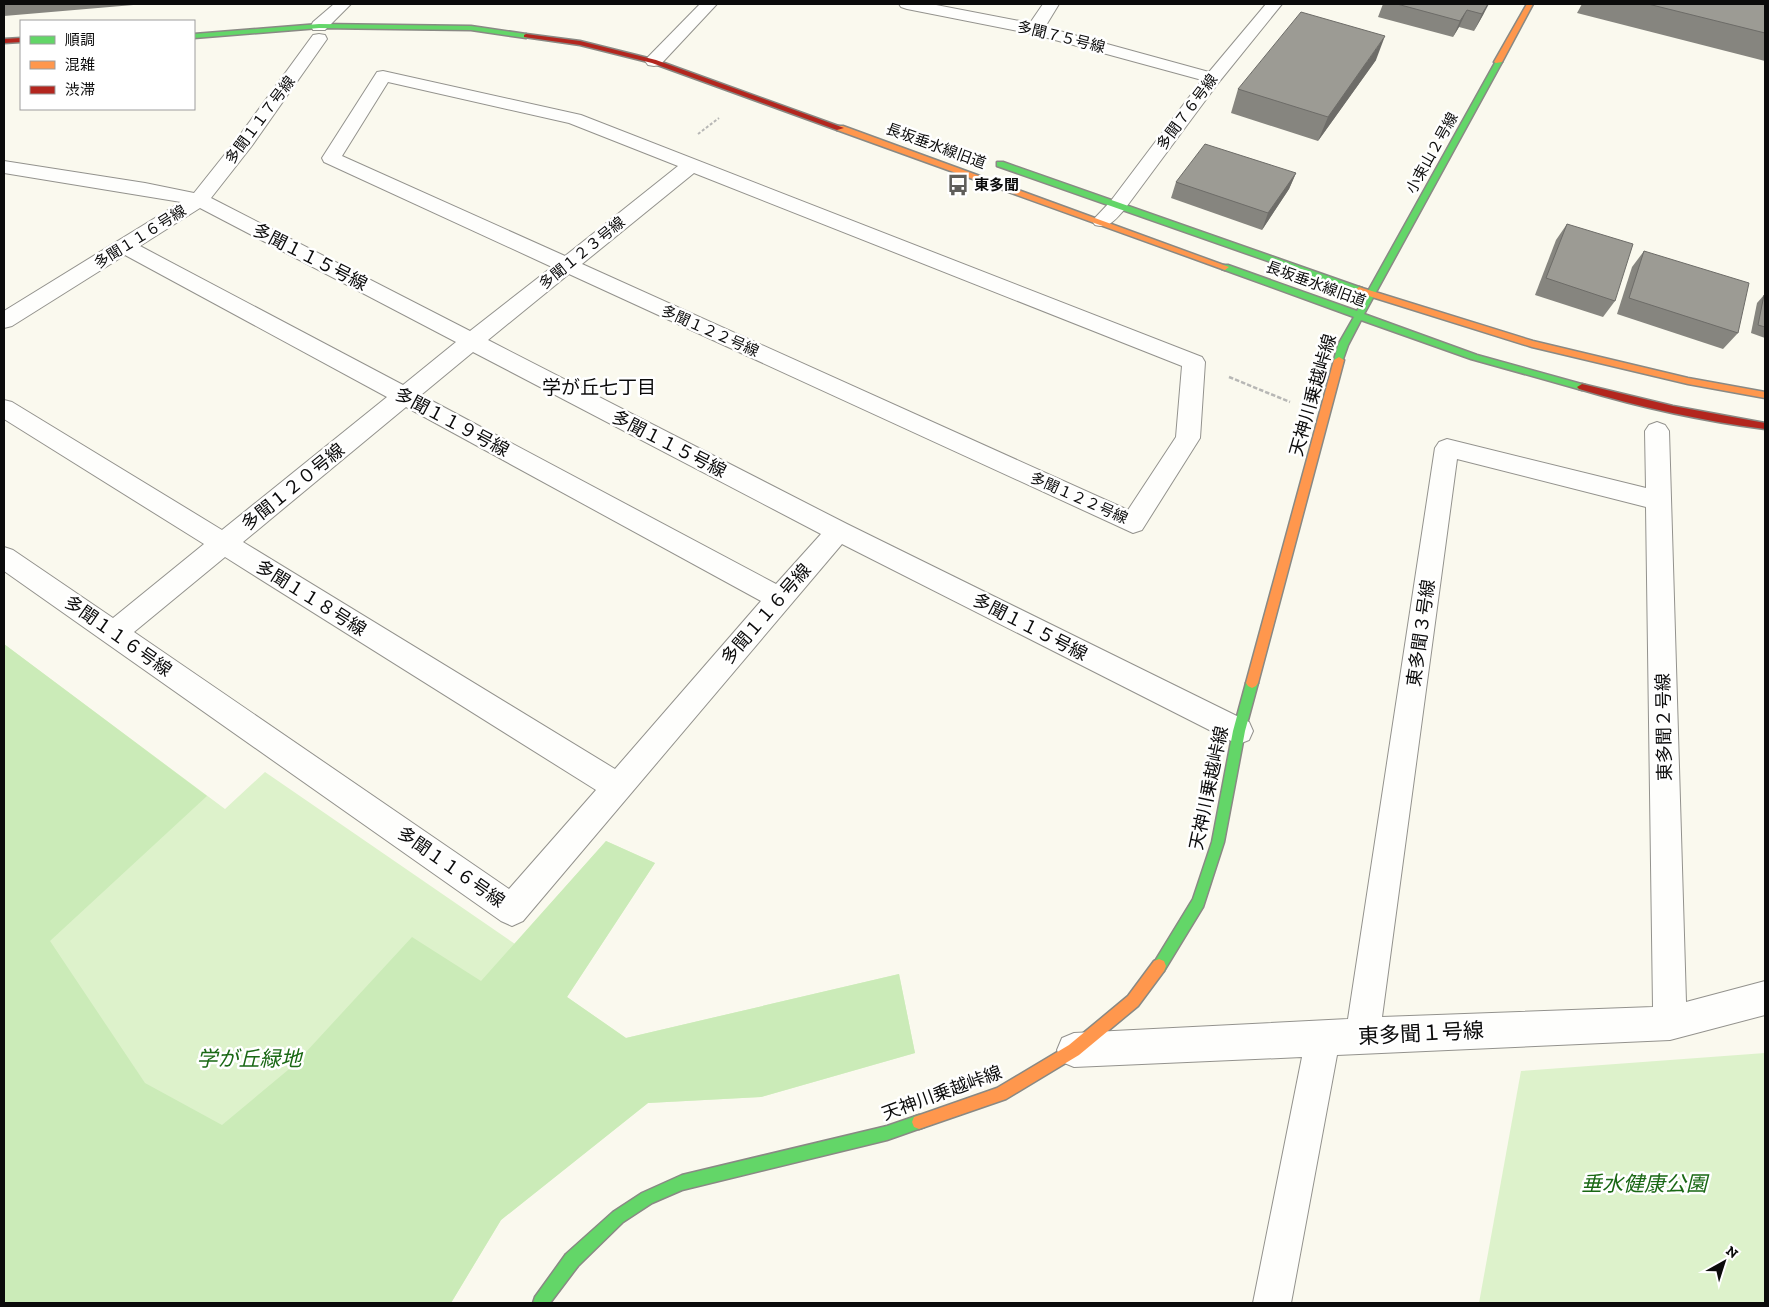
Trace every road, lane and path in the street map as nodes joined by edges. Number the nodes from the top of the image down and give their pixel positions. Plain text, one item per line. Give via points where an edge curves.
1 (709, 4) edge
2 (907, 4) edge
3 (1051, 4) edge
4 (1274, 4) edge
5 (1530, 4) edge
6 (342, 10) edge
7 (317, 27) junction
8 (1034, 29) junction
9 (195, 36) edge
10 (20, 40) edge
11 (4, 42) edge
12 (654, 61) junction
13 (1213, 78) junction
14 (725, 113) dead end
15 (670, 156) junction
16 (986, 160) dead end
17 (692, 164) junction
18 (4, 167) edge
19 (199, 200) junction
20 (1117, 206) junction
21 (1102, 221) junction
22 (125, 246) junction
23 (566, 265) junction
24 (1372, 293) junction
25 (1358, 316) junction
26 (4, 321) edge
27 (472, 341) junction
28 (1194, 362) junction
29 (1765, 395) edge
30 (404, 396) junction
31 (4, 408) edge
32 (1323, 416) junction
33 (1765, 426) edge
34 (1657, 431) dead end
35 (1659, 501) junction
36 (838, 531) junction
37 (223, 544) junction
38 (4, 557) edge
39 (779, 598) junction
40 (114, 633) junction
41 (1239, 732) junction
42 (618, 787) junction
43 (1765, 998) edge
44 (1670, 1023) junction
45 (1363, 1035) junction
46 (1323, 1039) junction
47 (1074, 1050) junction
48 (541, 1303) edge
49 (1272, 1303) edge

1 - 12 street
2 - 8 street, 多聞７５号線
3 - 8 street
4 - 13 street, 多聞７６号線
5 - 24 street, 小束山２号線
6 - 7 street
7 - 9 street, 長坂垂水線旧道
7 - 12 street, 長坂垂水線旧道 via 471,28 580,43
7 - 19 street, 多聞１１７号線 via 244,143
8 - 13 street, 多聞７５号線
10 - 11 street
12 - 21 street, 長坂垂水線旧道
13 - 20 street, 多聞７６号線
14 - 15 path
15 - 17 street, 多聞１２２号線
15 - 23 street, 多聞１２２号線 via 575,118 383,76 331,158
16 - 20 street, 長坂垂水線旧道
17 - 23 street, 多聞１２３号線
17 - 28 street, 多聞１２２号線
18 - 19 street, 多聞１１５号線 via 145,188
19 - 22 street, 多聞１１６号線
19 - 27 street, 多聞１１５号線
20 - 21 street, 多聞７６号線
20 - 24 street, 長坂垂水線旧道
21 - 25 street, 長坂垂水線旧道
22 - 26 street, 多聞１１６号線
22 - 30 street, 多聞１１９号線
23 - 27 street, 多聞１２３号線
23 - 28 street, 多聞１２２号線 via 1133,523 1188,438
24 - 25 street, 小束山２号線
24 - 29 street, 長坂垂水線旧道 via 1541,346 1688,381
25 - 32 street, 天神川乗越峠線 via 1342,345
25 - 33 street, 長坂垂水線旧道 via 1474,357 1620,397
27 - 30 street, 多聞１２０号線
27 - 36 street, 多聞１１５号線
28 - 32 path
30 - 37 street, 多聞１２０号線
30 - 39 street, 多聞１１９号線
31 - 37 street, 多聞１１８号線
32 - 41 street, 天神川乗越峠線
34 - 35 street, 東多聞２号線
35 - 44 street, 東多聞２号線
35 - 45 street, 東多聞３号線 via 1447,448
36 - 39 street, 多聞１１６号線
36 - 41 street, 多聞１１５号線
37 - 40 street, 多聞１２０号線
37 - 42 street, 多聞１１８号線
38 - 40 street, 多聞１１６号線
39 - 42 street, 多聞１１６号線
40 - 42 street, 多聞１１６号線 via 512,910
41 - 47 street, 天神川乗越峠線 via 1218,842 1198,902 1167,955 1133,1000
43 - 44 street, 東多聞１号線
44 - 45 street, 東多聞１号線
45 - 46 street, 東多聞１号線
46 - 47 street, 東多聞１号線
46 - 49 street
47 - 48 street, 天神川乗越峠線 via 1001,1094 887,1133 682,1183 647,1198 618,1217 572,1260

